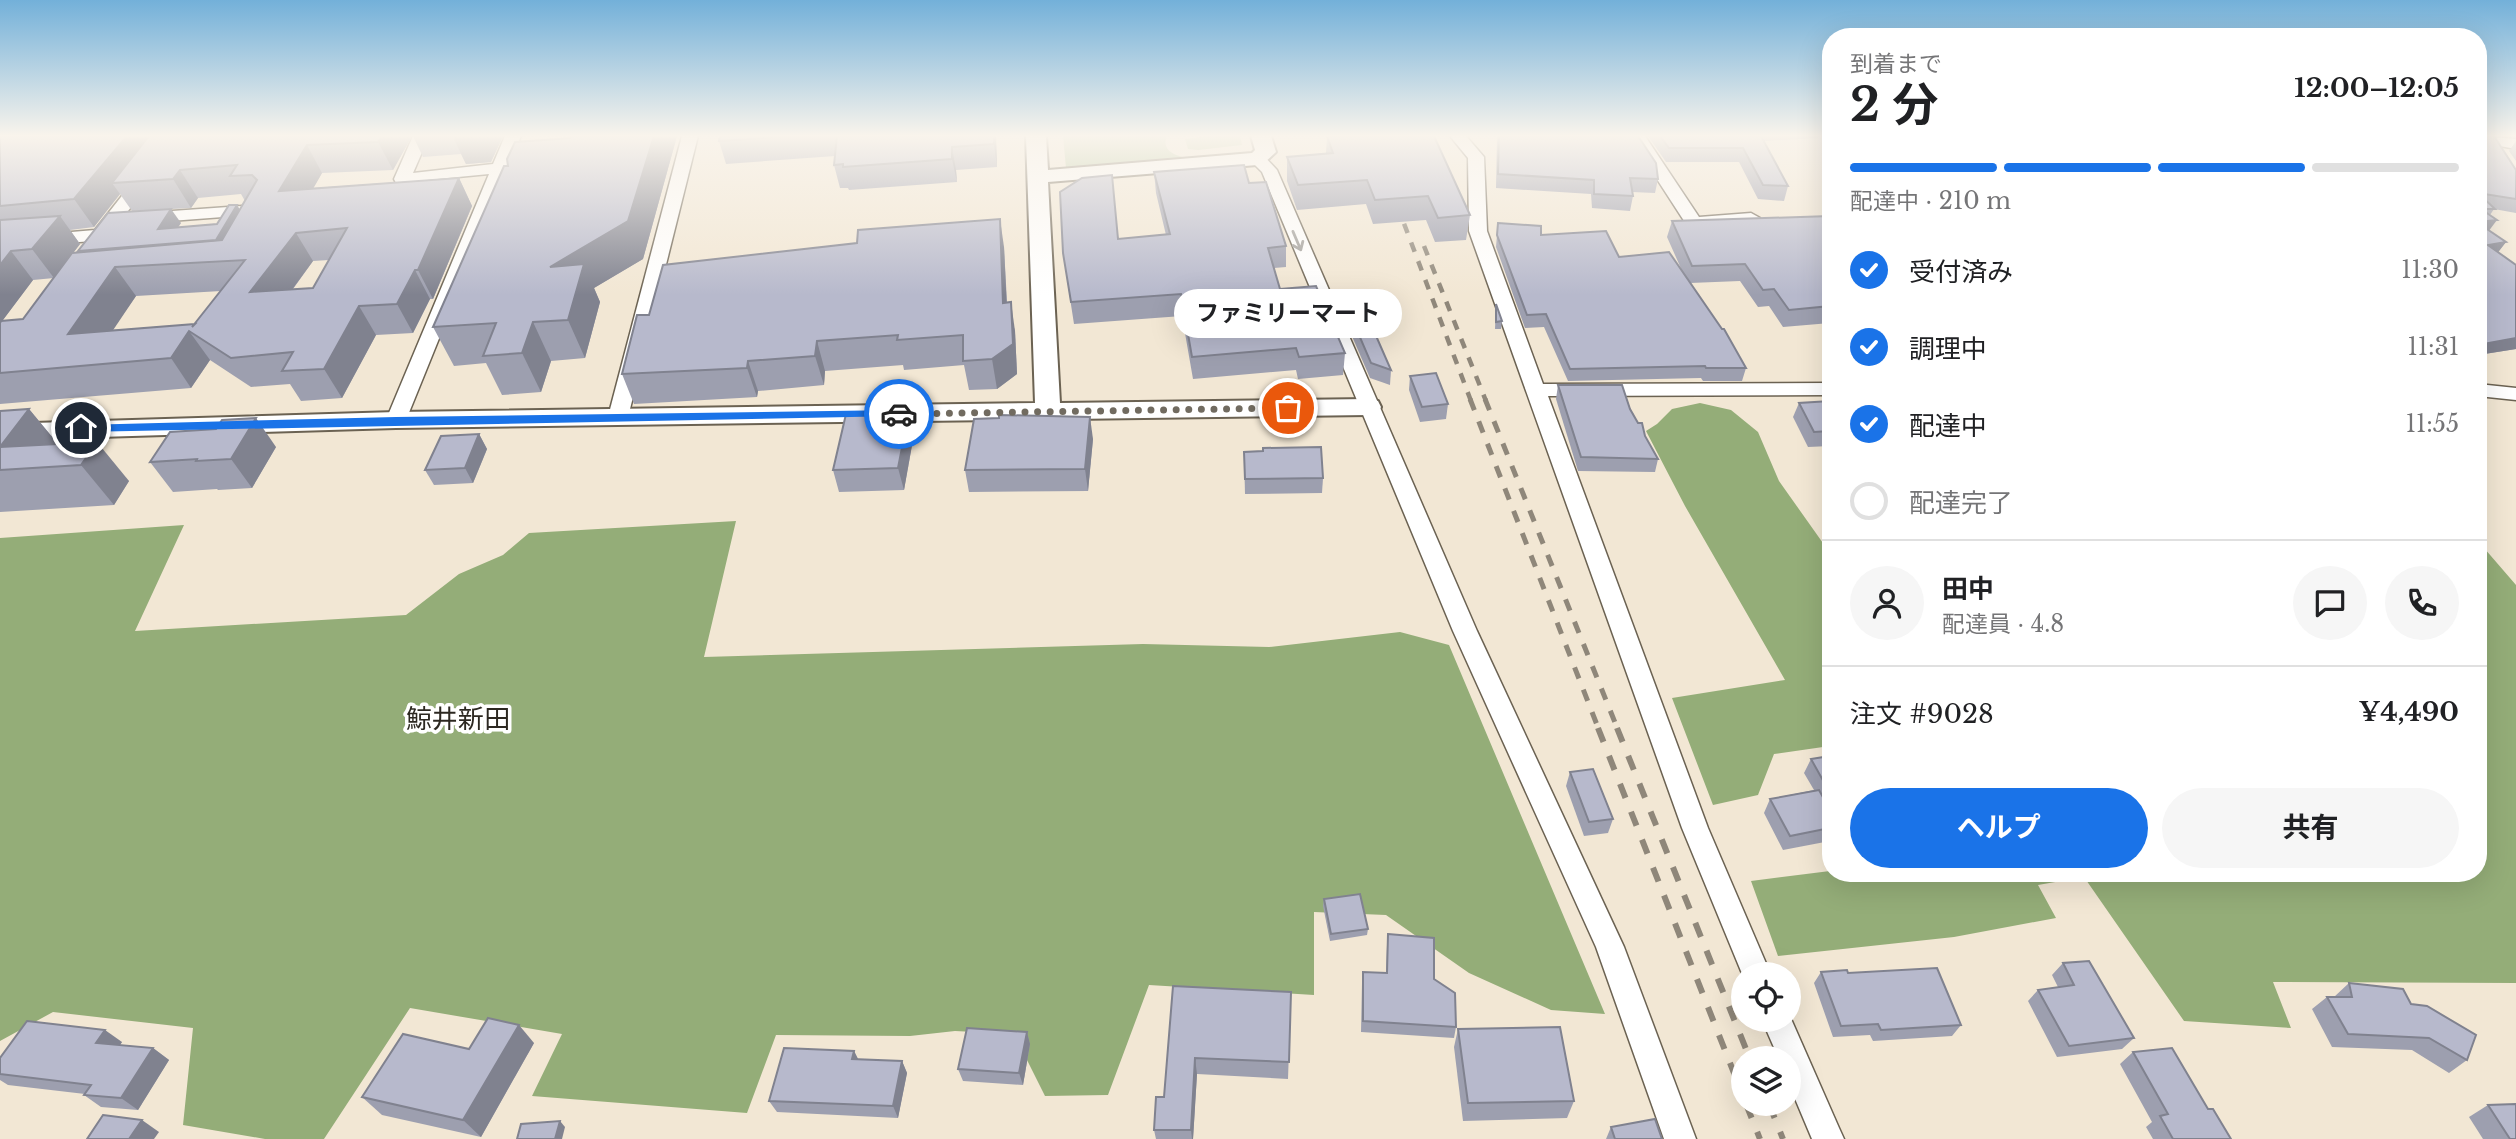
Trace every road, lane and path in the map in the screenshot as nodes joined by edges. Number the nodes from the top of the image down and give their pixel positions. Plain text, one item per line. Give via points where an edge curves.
1 (137, 189) edge
2 (491, 189) edge
3 (676, 189) edge
4 (1039, 189) edge
5 (1277, 189) edge
6 (1477, 189) edge
7 (1672, 189) edge
8 (1751, 218) edge
9 (113, 220) junction
10 (251, 231) edge
11 (101, 235) junction
12 (0, 243) edge
13 (85, 255) edge
14 (1822, 389) edge
15 (1536, 390) junction
16 (2487, 391) edge
17 (2516, 394) edge
18 (1369, 407) junction
19 (1048, 411) junction
20 (618, 417) junction
21 (396, 420) junction
22 (0, 432) edge
23 (1752, 962) edge
24 (1782, 1032) edge
25 (1680, 1139) edge
26 (1828, 1139) edge

1 - 9 street
2 - 21 street
3 - 20 street
4 - 19 street
5 -> 18 street
6 - 15 street via 1478,231
7 - 8 street via 1694,223
9 - 10 street via 263,210
9 - 11 street
11 - 12 street
11 - 13 street
14 - 15 street
15 - 23 street via 1695,828
16 - 17 street
18 - 19 street
18 - 25 street via 1609,947
19 - 20 street
20 - 21 street
21 - 22 street
24 - 26 street

